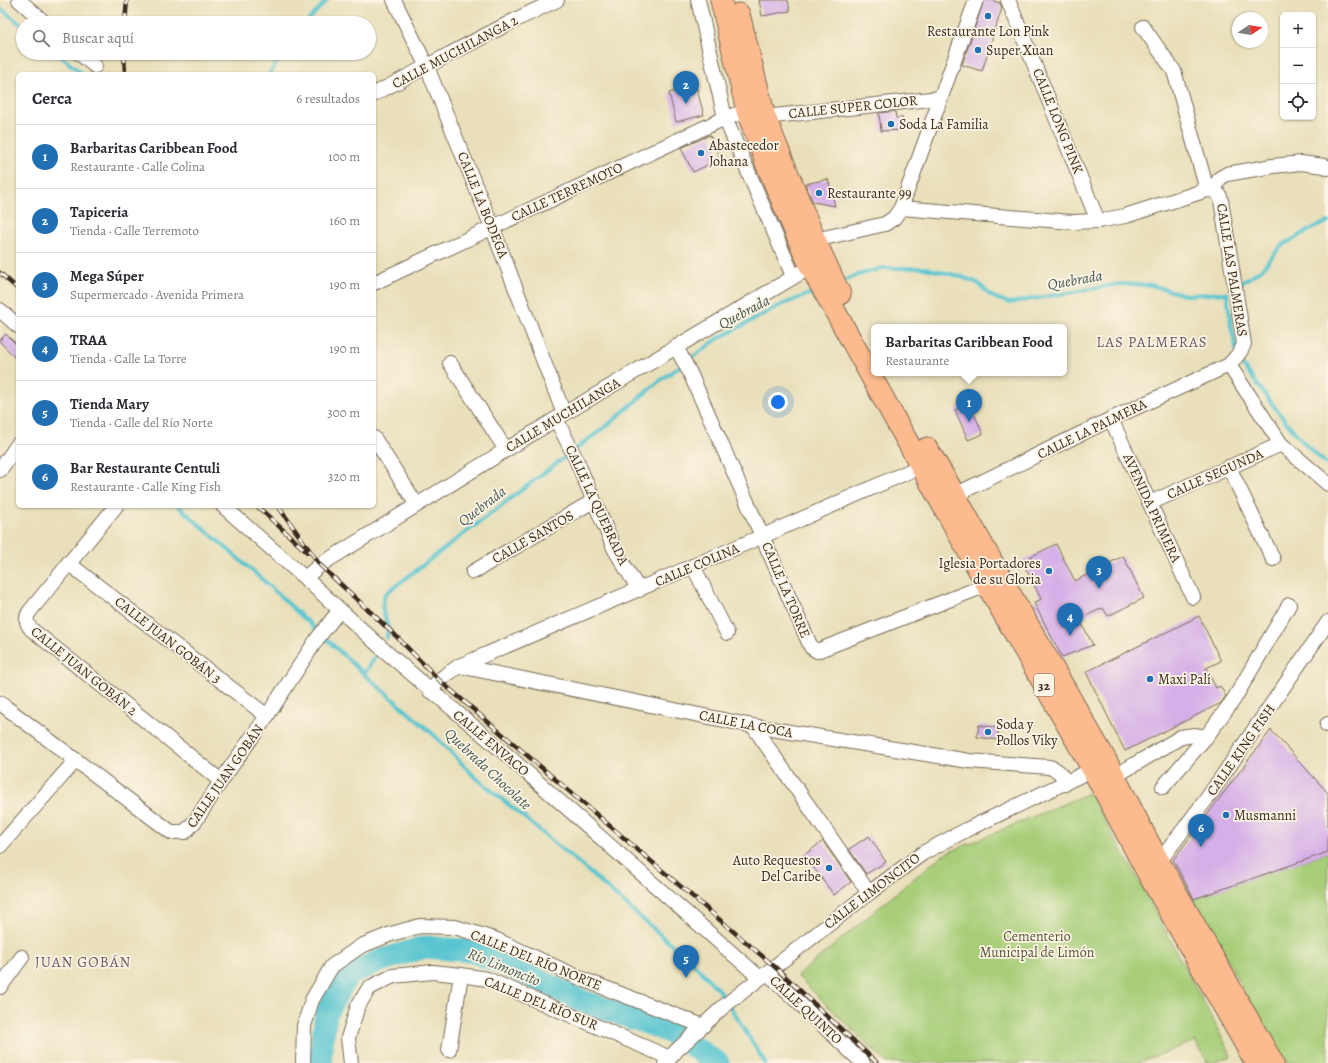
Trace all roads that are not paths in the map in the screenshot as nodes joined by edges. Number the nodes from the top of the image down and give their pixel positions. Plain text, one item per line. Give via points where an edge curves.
1 (18, 0) edge
2 (394, 0) edge
3 (557, 0) edge
4 (698, 0) edge
5 (721, 0) edge
6 (736, 0) edge
7 (976, 0) edge
8 (1008, 0) edge
9 (37, 16) edge
10 (1143, 27) dead end
11 (87, 60) edge
12 (94, 66) dead end
13 (427, 67) junction
14 (376, 93) edge
15 (940, 98) junction
16 (758, 112) junction
17 (725, 118) junction
18 (1328, 168) edge
19 (1210, 190) junction
20 (901, 208) junction
21 (1098, 221) junction
22 (492, 227) junction
23 (815, 240) junction
24 (815, 270) junction
25 (376, 281) edge
26 (836, 300) junction
27 (0, 310) edge
28 (16, 324) edge
29 (871, 350) edge
30 (678, 351) junction
31 (1234, 359) junction
32 (871, 362) edge
33 (450, 363) dead end
34 (879, 376) edge
35 (886, 376) edge
36 (560, 416) junction
37 (1111, 419) junction
38 (376, 441) edge
39 (1281, 444) junction
40 (16, 447) edge
41 (506, 450) junction
42 (928, 464) junction
43 (1229, 467) junction
44 (0, 470) edge
45 (1328, 484) edge
46 (955, 495) junction
47 (594, 502) junction
48 (1150, 503) junction
49 (417, 505) junction
50 (114, 508) edge
51 (224, 508) edge
52 (763, 536) junction
53 (1273, 559) dead end
54 (68, 563) junction
55 (693, 566) junction
56 (473, 572) dead end
57 (305, 578) junction
58 (993, 580) junction
59 (639, 590) junction
60 (1193, 597) dead end
61 (1289, 605) dead end
62 (339, 611) junction
63 (1328, 622) edge
64 (727, 633) dead end
65 (459, 666) junction
66 (430, 691) junction
67 (0, 703) edge
68 (267, 716) junction
69 (753, 726) junction
70 (1206, 737) junction
71 (76, 760) junction
72 (1105, 770) junction
73 (221, 781) junction
74 (1065, 784) junction
75 (1163, 787) dead end
76 (0, 846) edge
77 (1153, 866) junction
78 (869, 893) junction
79 (22, 957) dead end
80 (461, 975) junction
81 (764, 976) junction
82 (0, 987) edge
83 (699, 1029) junction
84 (449, 1050) dead end
85 (671, 1057) edge
86 (303, 1063) edge
87 (350, 1063) edge
88 (863, 1063) edge
89 (1256, 1063) edge
90 (1273, 1063) edge

1 - 9 street
2 - 13 street, CALLE LA BODEGA
3 - 13 street, CALLE MUCHILANGA 2
4 - 17 street
5 - 16 highway, 32
6 - 16 highway, 32
7 - 15 street
8 - 21 street, CALLE LONG PINK
10 - 19 street via 1174,71
11 - 12 street
13 - 14 street, CALLE MUCHILANGA 2
13 - 22 street, CALLE LA BODEGA
15 - 16 street, CALLE SÚPER COLOR
15 - 20 street
16 - 17 street, CALLE TERREMOTO
16 - 23 highway, 32
16 - 24 highway, 32 via 766,163
17 - 22 street, CALLE TERREMOTO
17 - 24 street
18 - 19 street via 1301,163 1227,174
19 - 21 street, CALLE LAS PALMERAS via 1125,216
19 - 31 street, CALLE LAS PALMERAS via 1220,195 1244,344
20 - 21 street, CALLE LAS PALMERAS via 1072,222
20 - 23 street via 894,218 885,224
22 - 25 street, CALLE TERREMOTO
22 - 36 street, CALLE LA BODEGA
23 - 24 highway, 32
24 - 26 highway, 32
24 - 30 street, CALLE MUCHILANGA
26 - 29 highway, 32
26 - 32 highway, 32
27 - 28 street
30 - 36 street, CALLE MUCHILANGA
30 - 52 street, CALLE LA TORRE
31 - 37 street, CALLE LA PALMERA
31 - 39 street
33 - 41 street
34 - 42 highway, 32
35 - 42 highway, 32
36 - 41 street, CALLE MUCHILANGA
36 - 47 street, CALLE LA QUEBRADA via 564,435
37 - 46 street, CALLE LA PALMERA
37 - 48 street, AVENIDA PRIMERA
38 - 49 street
39 - 43 street, CALLE SEGUNDA
39 - 45 street
40 - 44 street
41 - 49 street, CALLE MUCHILANGA
42 - 46 highway, 32
42 - 52 street, CALLE COLINA
42 - 58 highway, 32
43 - 48 street, CALLE SEGUNDA
43 - 53 street
46 - 58 highway, 32
47 - 56 street, CALLE SANTOS
47 - 59 street, CALLE LA QUEBRADA via 614,550
48 - 60 street, AVENIDA PRIMERA
49 - 57 street, CALLE MUCHILANGA via 320,565
50 - 54 street, CALLE JUAN GOBÁN 2
51 - 57 street, CALLE ENVACO
52 - 55 street, CALLE COLINA
52 - 58 street, CALLE LA TORRE via 807,639 811,647 817,651
54 - 68 street, CALLE JUAN GOBÁN 3
54 - 73 street, CALLE JUAN GOBÁN 2 via 30,611 27,624
55 - 59 street, CALLE COLINA
55 - 64 street
57 - 62 street, CALLE ENVACO
58 - 72 highway, 32
59 - 65 street, CALLE COLINA
61 - 70 street via 1234,698
62 - 66 street, CALLE ENVACO
62 - 68 street, CALLE JUAN GOBÁN via 317,639
63 - 77 street, CALLE KING FISH via 1208,797
65 - 66 street via 439,680
65 - 69 street, CALLE LA COCA
66 - 81 street, CALLE ENVACO
67 - 71 street, CALLE JUAN GOBÁN
68 - 73 street, CALLE JUAN GOBÁN
69 - 74 street, CALLE LA COCA via 969,761 1049,767 1057,770
69 - 78 street
70 - 72 street, CALLE LIMONCITO via 1194,734 1181,737
70 - 75 street
71 - 73 street, CALLE JUAN GOBÁN via 171,832 185,832 196,820
71 - 76 street
72 - 74 street, CALLE LIMONCITO
72 - 77 highway, 32
74 - 78 street, CALLE LIMONCITO via 923,853
77 - 89 highway, 32
77 - 90 highway, 32
78 - 81 street, CALLE LIMONCITO
79 - 82 street
80 - 84 street
80 - 85 street, CALLE DEL RÍO SUR via 487,979
80 - 87 street, CALLE DEL RÍO SUR via 433,972 393,976 369,988 358,1006 348,1038
81 - 83 street, CALLE LIMONCITO
81 - 88 street, CALLE QUINTO
83 - 85 street, CALLE LIMONCITO
83 - 86 street, CALLE DEL RÍO NORTE via 497,940 455,927 420,926 361,946 332,966 312,1000 304,1026

